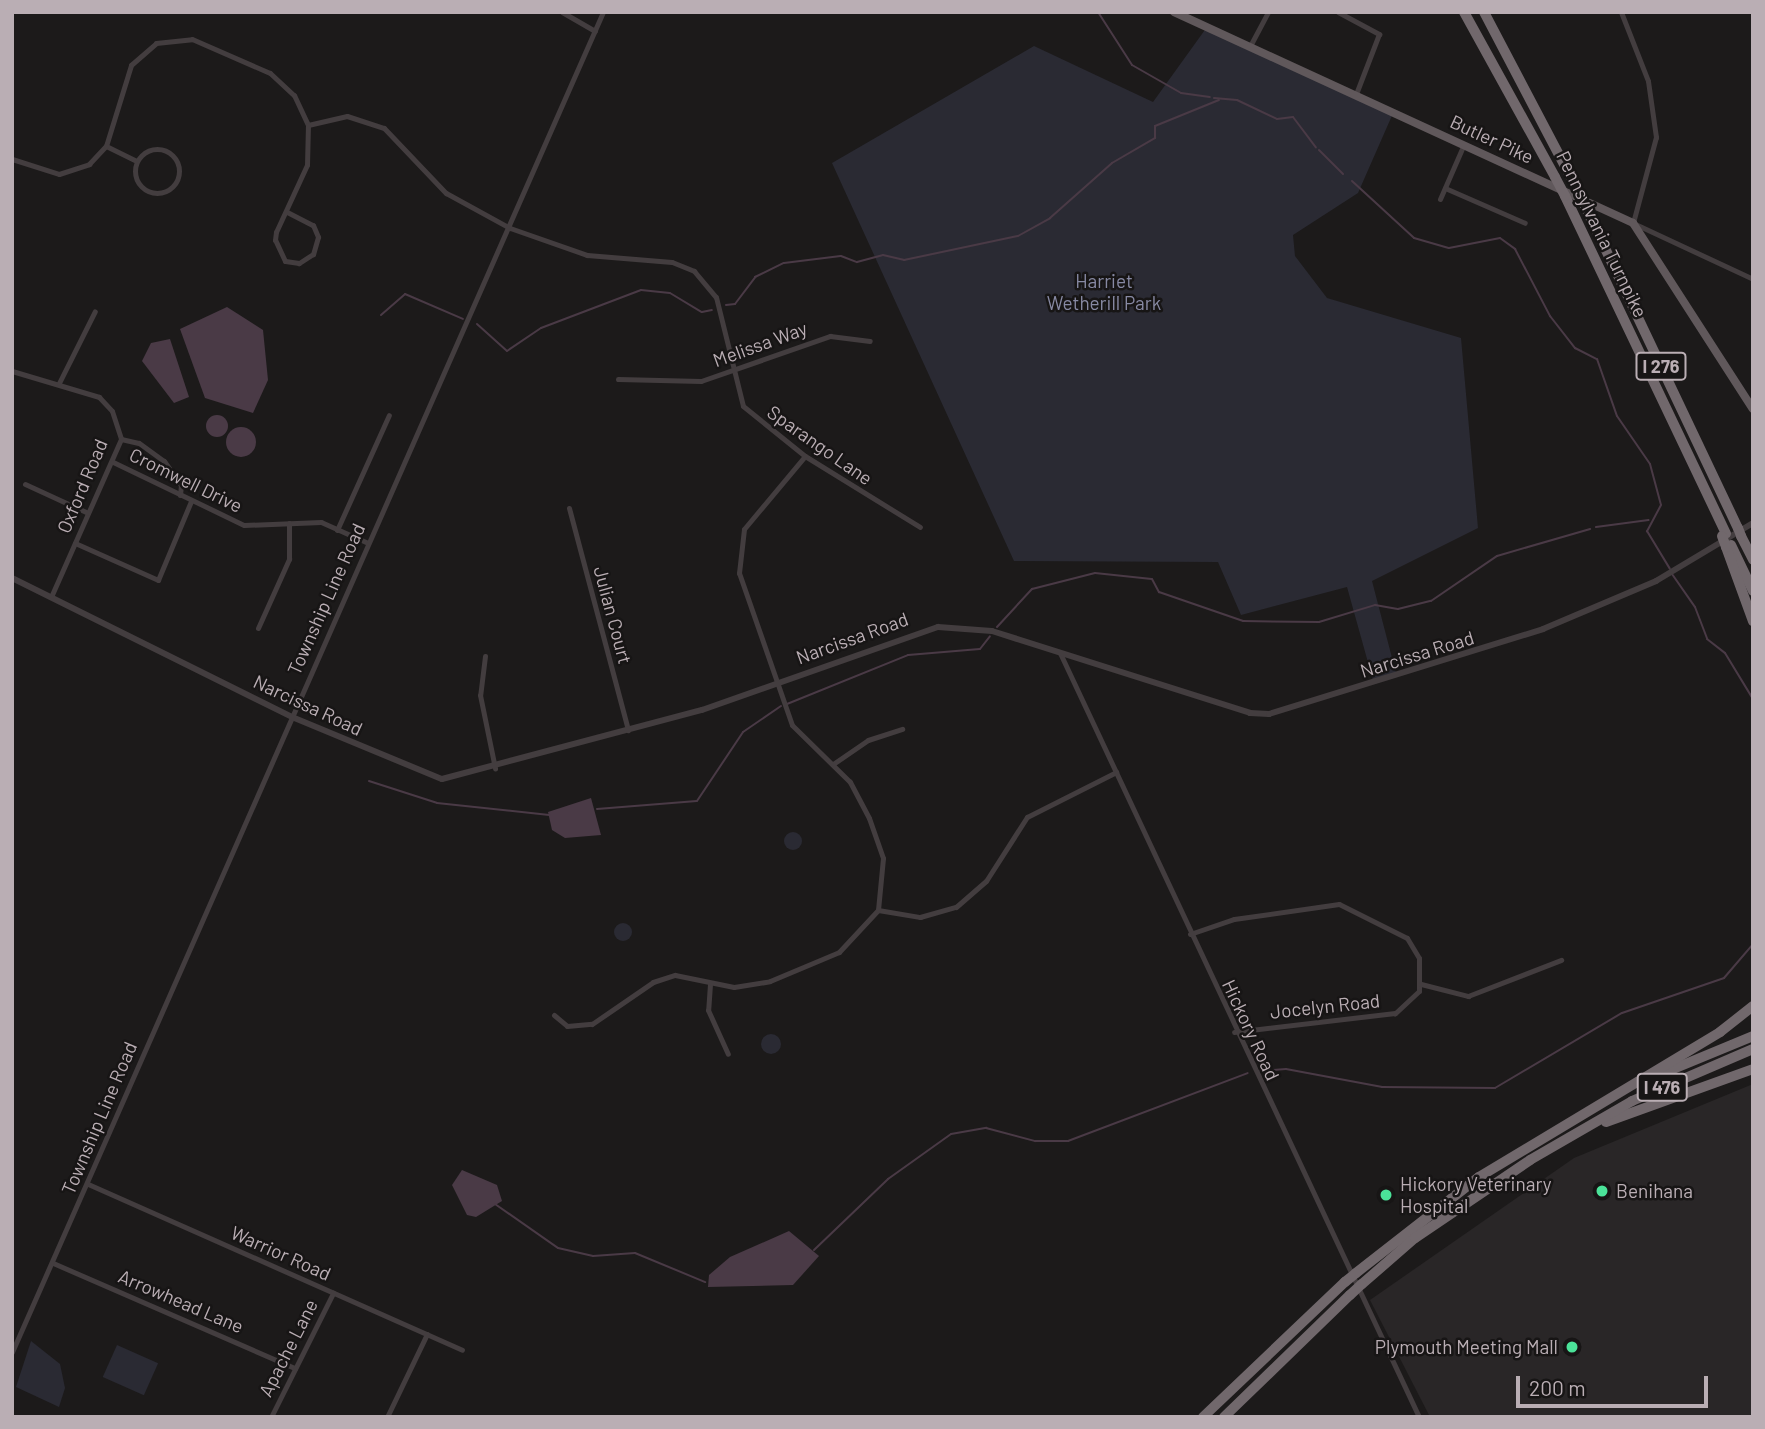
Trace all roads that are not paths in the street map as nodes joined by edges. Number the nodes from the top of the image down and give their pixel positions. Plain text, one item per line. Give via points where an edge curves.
1 (562, 12) edge
2 (603, 12) edge
3 (1174, 12) edge
4 (1268, 12) edge
5 (1338, 12) edge
6 (1464, 12) edge
7 (1484, 12) edge
8 (1621, 12) edge
9 (595, 31) junction
10 (1250, 46) junction
11 (1356, 94) junction
12 (308, 125) junction
13 (1464, 144) junction
14 (106, 146) junction
15 (12, 159) edge
16 (137, 161) junction
17 (1445, 188) junction
18 (1440, 199) dead end
19 (287, 212) junction
20 (1525, 223) dead end
21 (1633, 223) junction
22 (510, 228) junction
23 (1753, 279) edge
24 (95, 311) dead end
25 (870, 341) dead end
26 (12, 372) edge
27 (731, 375) junction
28 (618, 379) dead end
29 (59, 383) junction
30 (1753, 409) edge
31 (389, 415) dead end
32 (121, 439) junction
33 (805, 456) junction
34 (113, 462) junction
35 (25, 484) dead end
36 (180, 495) junction
37 (191, 501) junction
38 (569, 508) dead end
39 (88, 513) junction
40 (289, 523) junction
41 (1753, 523) edge
42 (920, 527) dead end
43 (337, 530) junction
44 (75, 543) junction
45 (368, 543) junction
46 (1728, 546) junction
47 (1753, 560) edge
48 (12, 578) edge
49 (1753, 591) edge
50 (52, 595) junction
51 (1753, 621) edge
52 (258, 628) dead end
53 (1060, 653) junction
54 (485, 656) dead end
55 (775, 684) junction
56 (292, 717) junction
57 (902, 729) dead end
58 (628, 730) junction
59 (833, 764) junction
60 (495, 768) junction
61 (1116, 772) junction
62 (878, 910) junction
63 (1190, 934) junction
64 (1561, 960) dead end
65 (710, 984) junction
66 (1421, 984) junction
67 (1753, 1006) edge
68 (554, 1015) dead end
69 (1234, 1032) junction
70 (1753, 1036) edge
71 (1753, 1049) edge
72 (728, 1054) dead end
73 (1753, 1069) edge
74 (1626, 1090) junction
75 (1531, 1160) junction
76 (88, 1184) junction
77 (53, 1263) junction
78 (333, 1293) junction
79 (427, 1334) junction
80 (462, 1349) dead end
81 (12, 1352) edge
82 (295, 1368) junction
83 (271, 1417) edge
84 (387, 1417) edge
85 (1203, 1417) edge
86 (1224, 1417) edge
87 (1419, 1417) edge

1 - 9 street
2 - 9 street, Township Line Road
3 - 10 main road, Butler Pike
4 - 10 street
5 - 11 street via 1375,30 1380,39
6 - 46 highway, Pennsylvania Turnpike / I 276, bridge via 1565,196
7 - 47 highway, Pennsylvania Turnpike / I 276, bridge via 1575,185
8 - 21 street via 1648,80 1656,137
9 - 22 street, Township Line Road
10 - 11 main road, Butler Pike
11 - 13 main road, Butler Pike
12 - 14 street via 294,95 270,72 175,37 148,48 131,65
12 - 19 street via 307,165
12 - 22 street, Sparango Lane via 338,117 368,120 394,135 457,202
13 - 17 street
13 - 21 main road, Butler Pike
14 - 15 street via 68,173
14 - 16 street
16 - 16 street via 135,176 147,191 162,192 178,178 178,162 165,150 150,149
17 - 18 street
17 - 20 street
19 - 19 street via 277,248 285,261 299,263 313,254 318,237 313,225
21 - 23 street
21 - 30 main road
22 - 27 street, Sparango Lane via 587,255 672,262 694,271 716,297
22 - 45 street, Township Line Road
24 - 29 street
25 - 27 street, Melissa Way via 856,334 815,340
26 - 29 street, Oxford Road
27 - 28 street, Melissa Way via 691,382
27 - 33 street, Sparango Lane via 743,407
29 - 32 street, Oxford Road via 99,397 112,411
31 - 43 street
32 - 34 street, Oxford Road
32 - 36 street via 139,443 164,461 181,485
33 - 42 street, Sparango Lane
33 - 55 street via 747,524 738,546 739,573
34 - 36 street, Cromwell Drive
34 - 39 street, Oxford Road
35 - 39 street
36 - 37 street, Cromwell Drive
37 - 40 street, Cromwell Drive via 244,525
37 - 44 street via 158,580
38 - 58 street, Julian Court
39 - 44 street, Oxford Road
40 - 43 street, Cromwell Drive via 321,522
40 - 52 street via 289,559
41 - 53 street, Narcissa Road via 1667,576 1503,644 1269,714 1250,713
43 - 45 street, Cromwell Drive
44 - 50 street, Oxford Road
45 - 56 street, Township Line Road
46 - 49 highway, Pennsylvania Turnpike / I 276
46 - 51 highway
48 - 50 street, Narcissa Road
50 - 56 street, Narcissa Road
53 - 55 street, Narcissa Road via 992,631 926,628
53 - 61 street, Hickory Road
54 - 60 street via 481,695
55 - 58 street, Narcissa Road
55 - 59 street via 792,725
56 - 60 street, Narcissa Road via 421,774 461,778
56 - 76 street, Township Line Road
57 - 59 street via 868,740
58 - 60 street, Narcissa Road
59 - 62 street via 858,794 883,858
61 - 62 street via 1027,817 986,881 956,907 920,917
61 - 63 street, Hickory Road
62 - 65 street via 862,934 832,956 756,985
63 - 66 street via 1234,919 1348,905 1407,938 1419,958
63 - 69 street, Hickory Road
64 - 66 street via 1468,996
65 - 68 street via 681,975 661,978 592,1024 568,1026
65 - 72 street via 708,1010
66 - 69 street, Jocelyn Road via 1409,1003 1387,1016
67 - 74 highway
69 - 87 street, Hickory Road
70 - 74 highway, I 476
71 - 75 highway, I 476 via 1632,1101
73 - 75 highway via 1680,1090
74 - 85 highway, I 476, bridge via 1479,1177 1345,1282
75 - 86 highway, I 476, bridge via 1415,1238 1350,1294
76 - 77 street, Township Line Road
76 - 78 street, Warrior Road
77 - 81 street, Township Line Road
77 - 82 street, Arrowhead Lane
78 - 79 street, Warrior Road
78 - 82 street, Apache Lane
79 - 80 street, Warrior Road
79 - 84 street
82 - 83 street, Apache Lane

